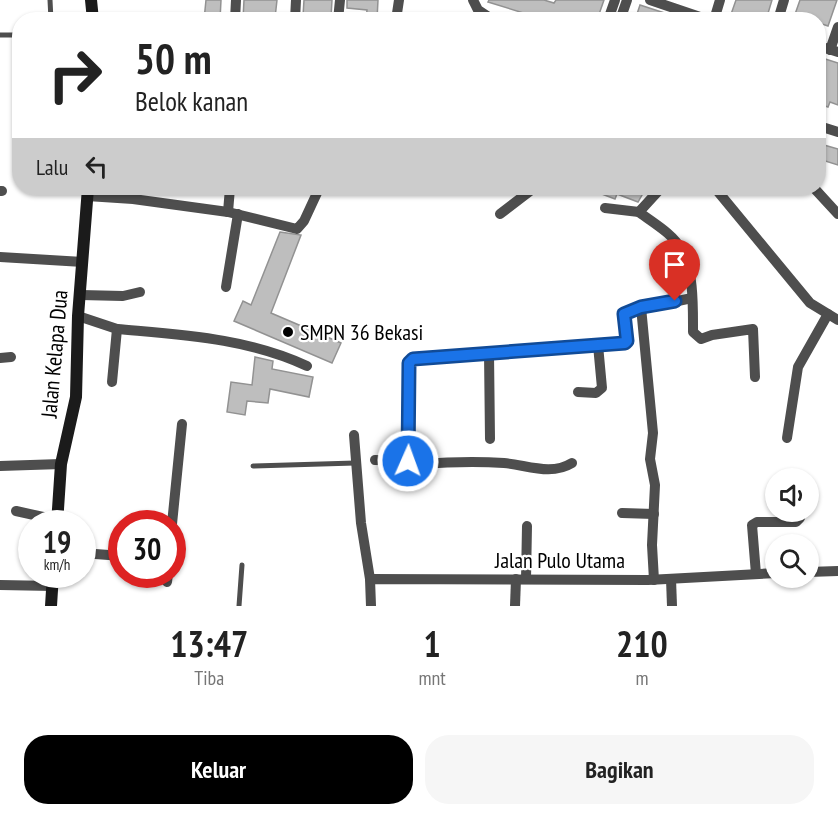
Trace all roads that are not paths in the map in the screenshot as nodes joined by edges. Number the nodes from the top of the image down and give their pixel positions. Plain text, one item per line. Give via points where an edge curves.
1 (653, 0) edge
2 (687, 12) edge
3 (838, 27) edge
4 (834, 51) edge
5 (88, 195) edge
6 (109, 195) edge
7 (231, 195) edge
8 (316, 195) edge
9 (525, 195) edge
10 (654, 195) edge
11 (721, 195) edge
12 (821, 195) edge
13 (604, 208) dead end
14 (639, 212) junction
15 (837, 212) edge
16 (233, 213) junction
17 (500, 214) dead end
18 (0, 257) edge
19 (83, 262) junction
20 (226, 287) dead end
21 (140, 292) dead end
22 (81, 296) junction
23 (692, 298) junction
24 (641, 307) junction
25 (78, 316) junction
26 (833, 317) edge
27 (117, 329) junction
28 (598, 345) junction
29 (489, 353) junction
30 (307, 366) dead end
31 (755, 377) dead end
32 (112, 382) dead end
33 (578, 392) dead end
34 (182, 424) dead end
35 (354, 435) dead end
36 (787, 438) dead end
37 (490, 439) dead end
38 (375, 460) dead end
39 (408, 461) junction
40 (355, 463) junction
41 (572, 463) dead end
42 (61, 464) junction
43 (0, 466) edge
44 (253, 466) dead end
45 (58, 510) edge
46 (173, 510) edge
47 (622, 513) dead end
48 (654, 514) junction
49 (765, 522) edge
50 (527, 526) dead end
51 (242, 565) dead end
52 (838, 571) edge
53 (819, 572) edge
54 (756, 574) junction
55 (765, 574) edge
56 (370, 579) junction
57 (521, 579) junction
58 (671, 579) junction
59 (654, 580) junction
60 (18, 583) edge
61 (0, 585) edge
62 (52, 588) edge
63 (51, 606) edge
64 (239, 606) edge
65 (371, 606) edge
66 (515, 606) edge
67 (672, 606) edge

1 - 2 street
3 - 4 street
5 - 19 main road, Jalan Kelapa Dua
6 - 16 street
7 - 16 street
8 - 16 street via 299,229
9 - 17 street
10 - 14 street
11 - 26 street via 810,303
12 - 15 street
13 - 14 street
14 - 23 street via 683,250
16 - 20 street
18 - 19 street
19 - 22 main road, Jalan Kelapa Dua
21 - 22 street
22 - 25 main road, Jalan Kelapa Dua
23 - 24 street
23 - 31 street via 693,332 701,339 753,329
24 - 28 street via 623,316 627,342
24 - 48 street via 653,433 650,459 655,477
25 - 27 street
25 - 42 main road, Jalan Kelapa Dua via 76,397
26 - 36 street via 798,367
27 - 30 street via 261,348
27 - 32 street
28 - 29 street
28 - 33 street via 602,388 596,393
29 - 37 street
29 - 39 street via 413,359 409,363
34 - 46 street
35 - 40 street
38 - 39 street
39 - 41 street via 502,463 546,470
40 - 44 lane
40 - 56 street
42 - 43 street
42 - 45 main road, Jalan Kelapa Dua
47 - 48 street
48 - 59 street
49 - 54 street via 752,525
50 - 57 street
51 - 64 lane
52 - 53 street
54 - 55 street, Jalan Pulo Utama
54 - 58 street, Jalan Pulo Utama
56 - 57 street, Jalan Pulo Utama
56 - 65 street
57 - 59 street, Jalan Pulo Utama
57 - 66 street
58 - 59 street, Jalan Pulo Utama
58 - 67 street
60 - 61 street
62 - 63 main road

